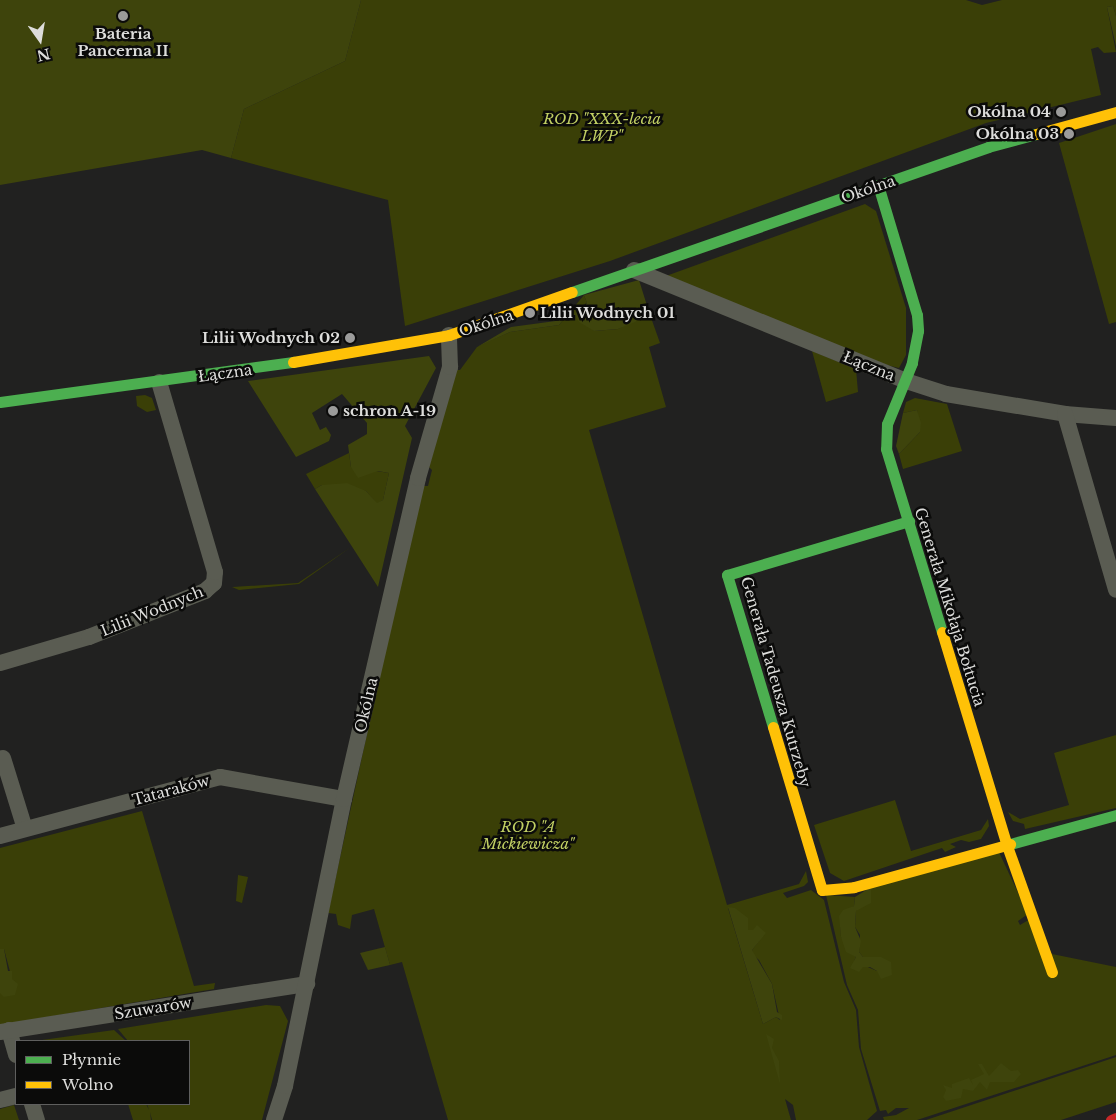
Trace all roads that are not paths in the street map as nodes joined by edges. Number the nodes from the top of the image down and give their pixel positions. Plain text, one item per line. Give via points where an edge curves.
1 (1116, 112) edge
2 (878, 185) junction
3 (634, 270) junction
4 (448, 335) junction
5 (903, 380) junction
6 (159, 382) junction
7 (0, 402) edge
8 (1065, 414) junction
9 (1116, 418) edge
10 (909, 521) junction
11 (1116, 590) edge
12 (1, 659) edge
13 (3, 758) dead end
14 (344, 800) junction
15 (1116, 815) edge
16 (24, 829) junction
17 (0, 836) edge
18 (1006, 843) junction
19 (1052, 972) dead end
20 (307, 984) junction
21 (5, 1031) edge
22 (15, 1053) edge
23 (15, 1096) edge
24 (0, 1100) edge
25 (32, 1105) edge
26 (1116, 1118) edge
27 (37, 1120) edge
28 (274, 1120) edge
29 (1111, 1120) edge

1 - 2 street, Okólna via 988,146
2 - 3 street, Okólna
2 - 5 street, Generała Mikołaja Bołtucia via 917,315 916,347
3 - 4 street, Okólna
3 - 5 street, Łączna
4 - 6 street, Łączna via 353,354
4 - 14 street, Okólna via 450,367 418,478
5 - 8 street, Łączna via 946,394
5 - 10 street, Generała Mikołaja Bołtucia via 890,414 886,441
6 - 7 street, Łączna
6 - 12 street, Lilii Wodnych via 215,572 214,583 205,591 89,637
8 - 9 street, Łączna
8 - 11 street
10 - 18 street, Generała Mikołaja Bołtucia
10 - 18 street, Generała Tadeusza Kutrzeby via 727,576 822,890 854,887
13 - 16 street
14 - 16 street, Tataraków via 220,777
14 - 20 street, Okólna
15 - 18 street
16 - 17 street, Tataraków
18 - 19 street, Generała Mikołaja Bołtucia
20 - 21 street, Szuwarów
20 - 28 street, Okólna
21 - 22 street
23 - 24 street
25 - 27 street
26 - 29 street

